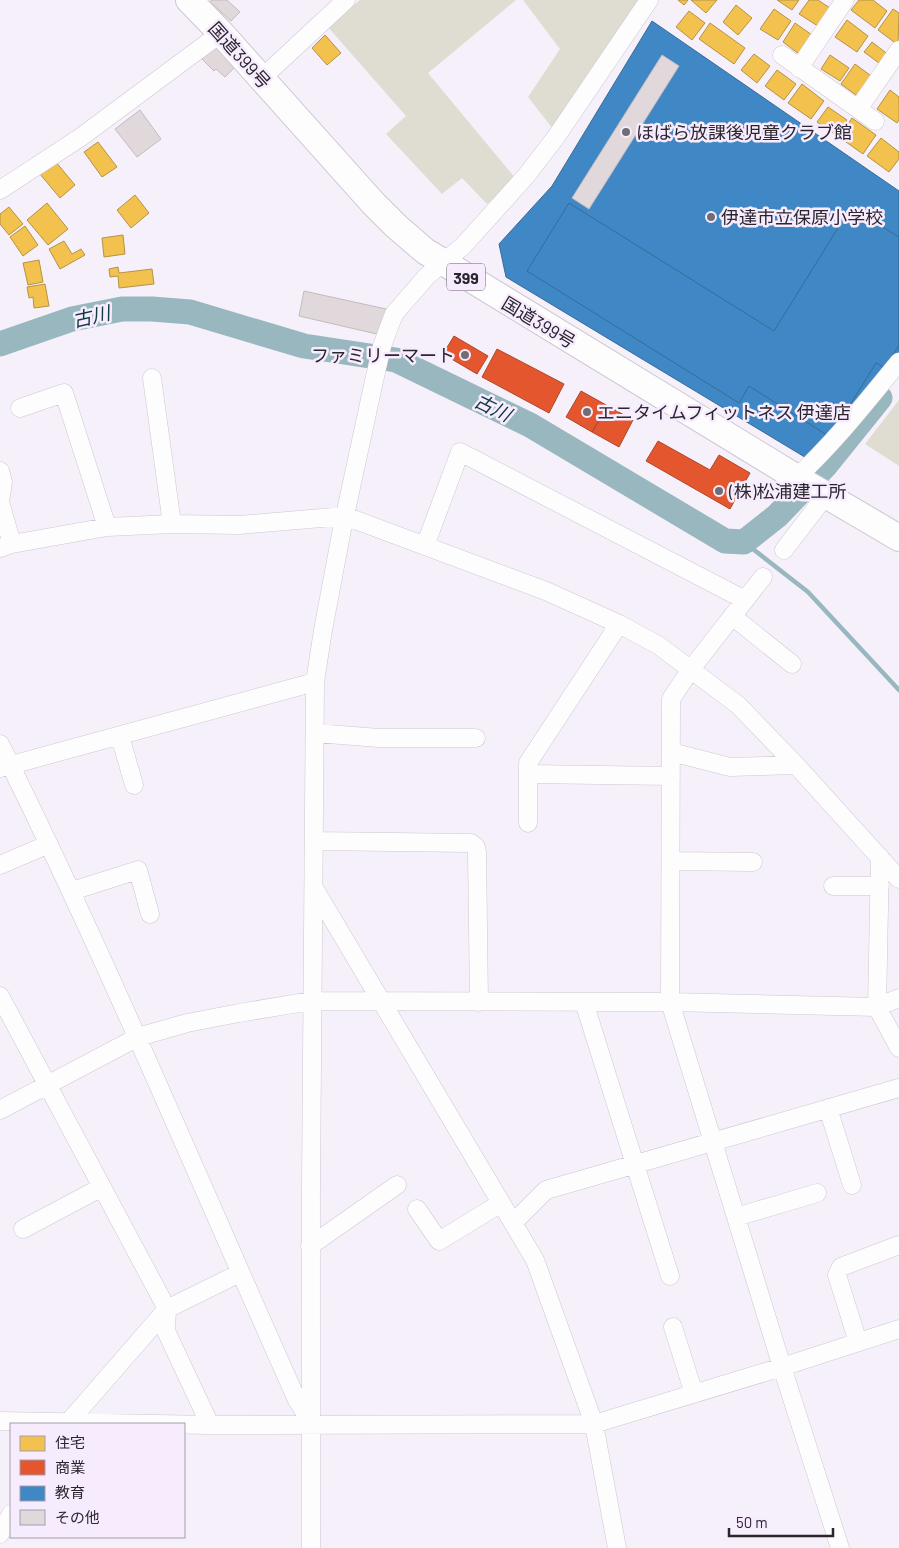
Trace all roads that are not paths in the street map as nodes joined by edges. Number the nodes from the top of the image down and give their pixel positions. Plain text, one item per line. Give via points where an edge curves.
1 (189, 0) edge
2 (346, 0) edge
3 (649, 0) edge
4 (844, 0) edge
5 (221, 34) junction
6 (899, 50) edge
7 (782, 56) dead end
8 (799, 68) junction
9 (262, 78) junction
10 (858, 109) junction
11 (875, 121) dead end
12 (0, 190) edge
13 (442, 263) junction
14 (899, 362) edge
15 (152, 378) dead end
16 (20, 408) dead end
17 (0, 471) edge
18 (810, 486) junction
19 (0, 502) edge
20 (345, 516) junction
21 (172, 524) junction
22 (107, 527) junction
23 (899, 538) edge
24 (6, 546) edge
25 (426, 546) junction
26 (784, 550) dead end
27 (763, 577) dead end
28 (745, 600) junction
29 (732, 616) junction
30 (619, 624) junction
31 (792, 664) dead end
32 (691, 669) junction
33 (315, 682) junction
34 (315, 733) junction
35 (120, 736) junction
36 (476, 738) dead end
37 (0, 744) edge
38 (671, 752) junction
39 (796, 765) junction
40 (5, 766) edge
41 (528, 774) junction
42 (671, 776) junction
43 (134, 785) dead end
44 (528, 823) dead end
45 (314, 841) junction
46 (49, 844) junction
47 (880, 857) junction
48 (671, 861) junction
49 (753, 862) dead end
50 (0, 865) edge
51 (899, 879) edge
52 (833, 886) dead end
53 (880, 886) junction
54 (314, 888) junction
55 (72, 891) junction
56 (150, 914) dead end
57 (0, 996) edge
58 (899, 998) edge
59 (311, 1001) junction
60 (383, 1002) junction
61 (479, 1002) junction
62 (584, 1002) junction
63 (670, 1002) junction
64 (877, 1007) junction
65 (138, 1037) junction
66 (899, 1048) edge
67 (47, 1085) junction
68 (899, 1088) edge
69 (828, 1108) junction
70 (0, 1110) edge
71 (713, 1142) junction
72 (635, 1164) junction
73 (397, 1185) dead end
74 (852, 1185) dead end
75 (102, 1187) junction
76 (817, 1193) dead end
77 (501, 1203) junction
78 (418, 1209) dead end
79 (736, 1217) junction
80 (513, 1223) junction
81 (23, 1229) dead end
82 (899, 1245) edge
83 (310, 1246) junction
84 (240, 1273) junction
85 (670, 1276) dead end
86 (168, 1309) junction
87 (673, 1327) dead end
88 (899, 1329) edge
89 (858, 1342) junction
90 (782, 1367) junction
91 (694, 1394) junction
92 (0, 1421) edge
93 (68, 1423) edge
94 (312, 1424) junction
95 (594, 1424) junction
96 (185, 1425) edge
97 (210, 1425) junction
98 (10, 1516) edge
99 (0, 1534) edge
100 (311, 1548) edge
101 (617, 1548) edge
102 (840, 1548) edge

1 - 5 highway, 国道399号 / 399
2 - 9 street
3 - 13 street via 532,168 463,246
4 - 8 street
5 - 9 highway, 国道399号 / 399
5 - 12 street via 81,137
6 - 10 street
7 - 8 street
8 - 10 street
9 - 13 highway, 国道399号 / 399 via 373,203 425,252
10 - 11 street
13 - 18 highway, 国道399号 / 399
13 - 20 street via 394,314 382,346
14 - 18 street via 821,455
15 - 21 street
16 - 22 street via 64,393
17 - 19 street via 4,482
18 - 23 highway, 国道399号 / 399
18 - 26 street
19 - 24 street
20 - 21 street via 239,525
20 - 25 street
20 - 33 street
21 - 22 street
22 - 24 street
25 - 28 street via 460,452
25 - 30 street via 546,591
27 - 28 street
28 - 29 street
29 - 31 street
29 - 32 street
30 - 32 street via 658,645
30 - 41 street via 528,762
32 - 38 street via 671,698
32 - 39 street via 738,705
33 - 34 street
33 - 35 street
34 - 36 street via 379,738
34 - 45 street
35 - 40 street
35 - 43 street
37 - 40 street
38 - 39 street via 730,766
38 - 42 street
39 - 47 street
40 - 46 street
41 - 42 street
41 - 44 street
42 - 48 street
45 - 54 street
45 - 61 street via 470,843 476,847
46 - 50 street
46 - 55 street
47 - 51 street
47 - 53 street
48 - 49 street
48 - 63 street
52 - 53 street
53 - 64 street
54 - 59 street
54 - 60 street
55 - 56 street via 138,870
55 - 65 street
57 - 67 street
58 - 64 street
59 - 60 street
59 - 65 street via 196,1021
59 - 83 street
60 - 61 street
60 - 77 street
61 - 62 street
62 - 63 street
62 - 72 street
63 - 64 street
63 - 71 street
64 - 66 street
65 - 67 street
65 - 84 street
67 - 70 street
67 - 75 street
68 - 69 street
69 - 71 street
69 - 74 street
71 - 72 street
71 - 79 street
72 - 80 street via 546,1190
72 - 85 street
73 - 83 street
75 - 81 street
75 - 86 street
76 - 79 street
77 - 78 street via 439,1241
77 - 80 street
79 - 90 street
80 - 95 street via 535,1260
82 - 89 street via 841,1267 837,1275
83 - 94 street
84 - 86 street
84 - 94 street via 297,1400
86 - 93 street
86 - 97 street via 166,1331
87 - 91 street
88 - 89 street
89 - 90 street
90 - 91 street
90 - 102 street
91 - 95 street
92 - 93 street
94 - 95 street
94 - 97 street
94 - 100 street
95 - 101 street
96 - 97 street
98 - 99 street

